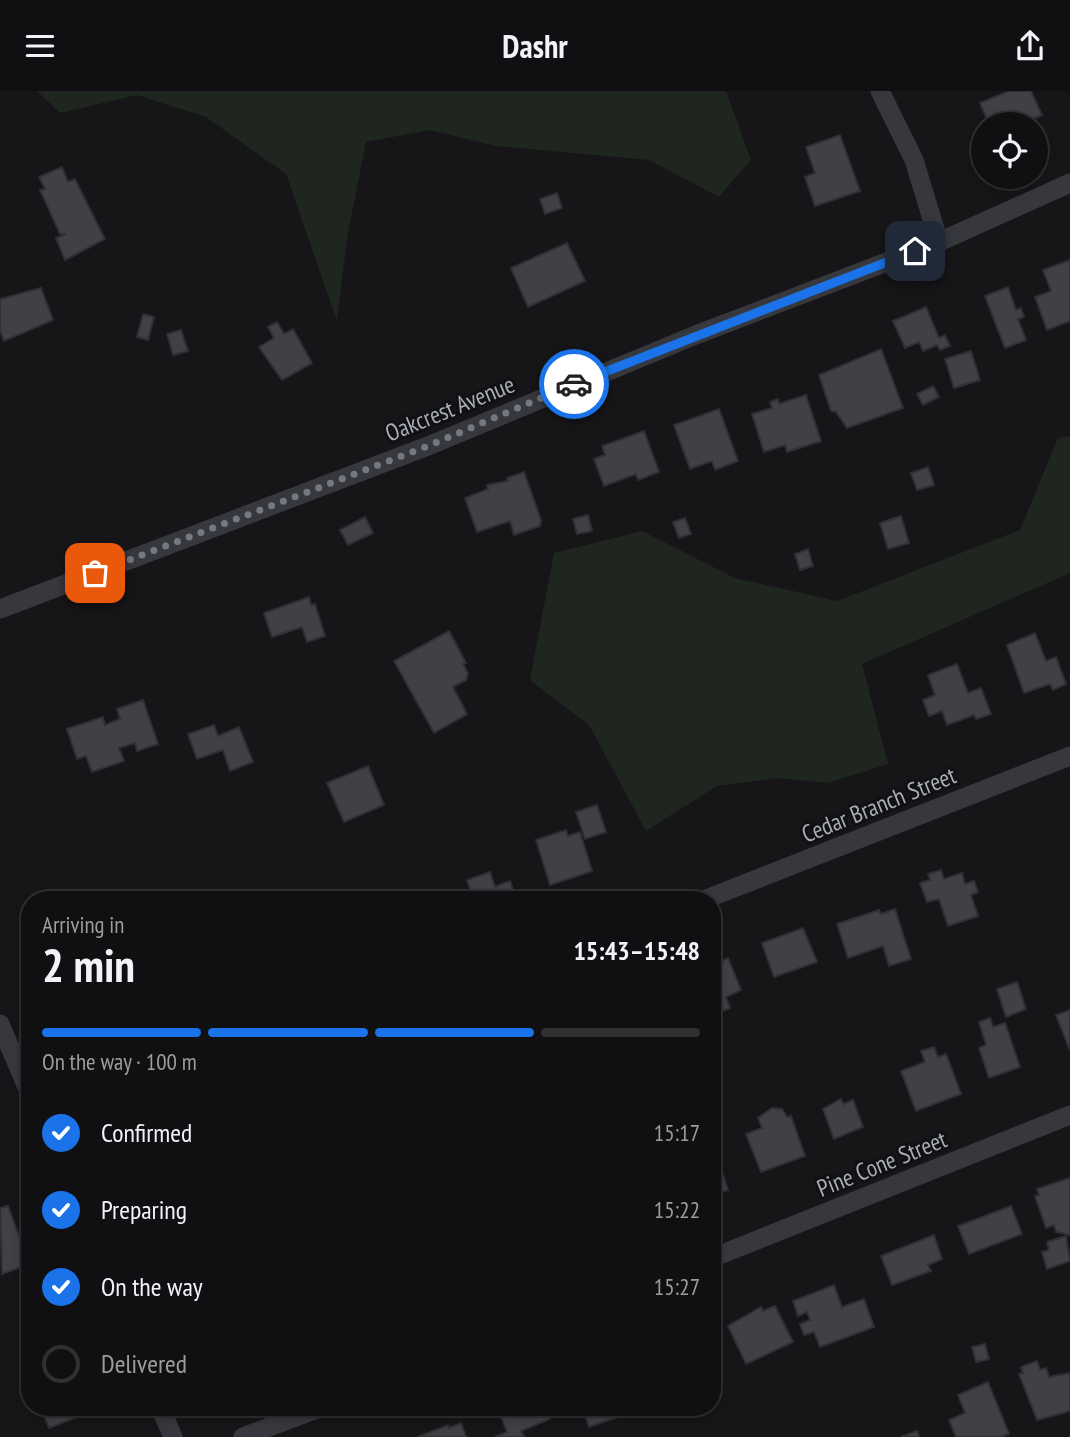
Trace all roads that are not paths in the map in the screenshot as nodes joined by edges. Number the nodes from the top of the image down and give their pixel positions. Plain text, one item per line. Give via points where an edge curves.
1 (880, 91) edge
2 (1070, 183) edge
3 (939, 241) junction
4 (0, 609) edge
5 (1070, 756) edge
6 (721, 893) edge
7 (0, 1024) edge
8 (21, 1073) edge
9 (1070, 1115) edge
10 (721, 1254) edge
11 (164, 1416) edge
12 (298, 1416) edge
13 (173, 1437) edge
14 (243, 1437) edge

1 - 3 street via 914,160
2 - 3 street, Oakcrest Avenue
3 - 4 street, Oakcrest Avenue via 415,451
5 - 6 street, Cedar Branch Street
7 - 8 street
9 - 10 street, Pine Cone Street
11 - 13 street
12 - 14 street

